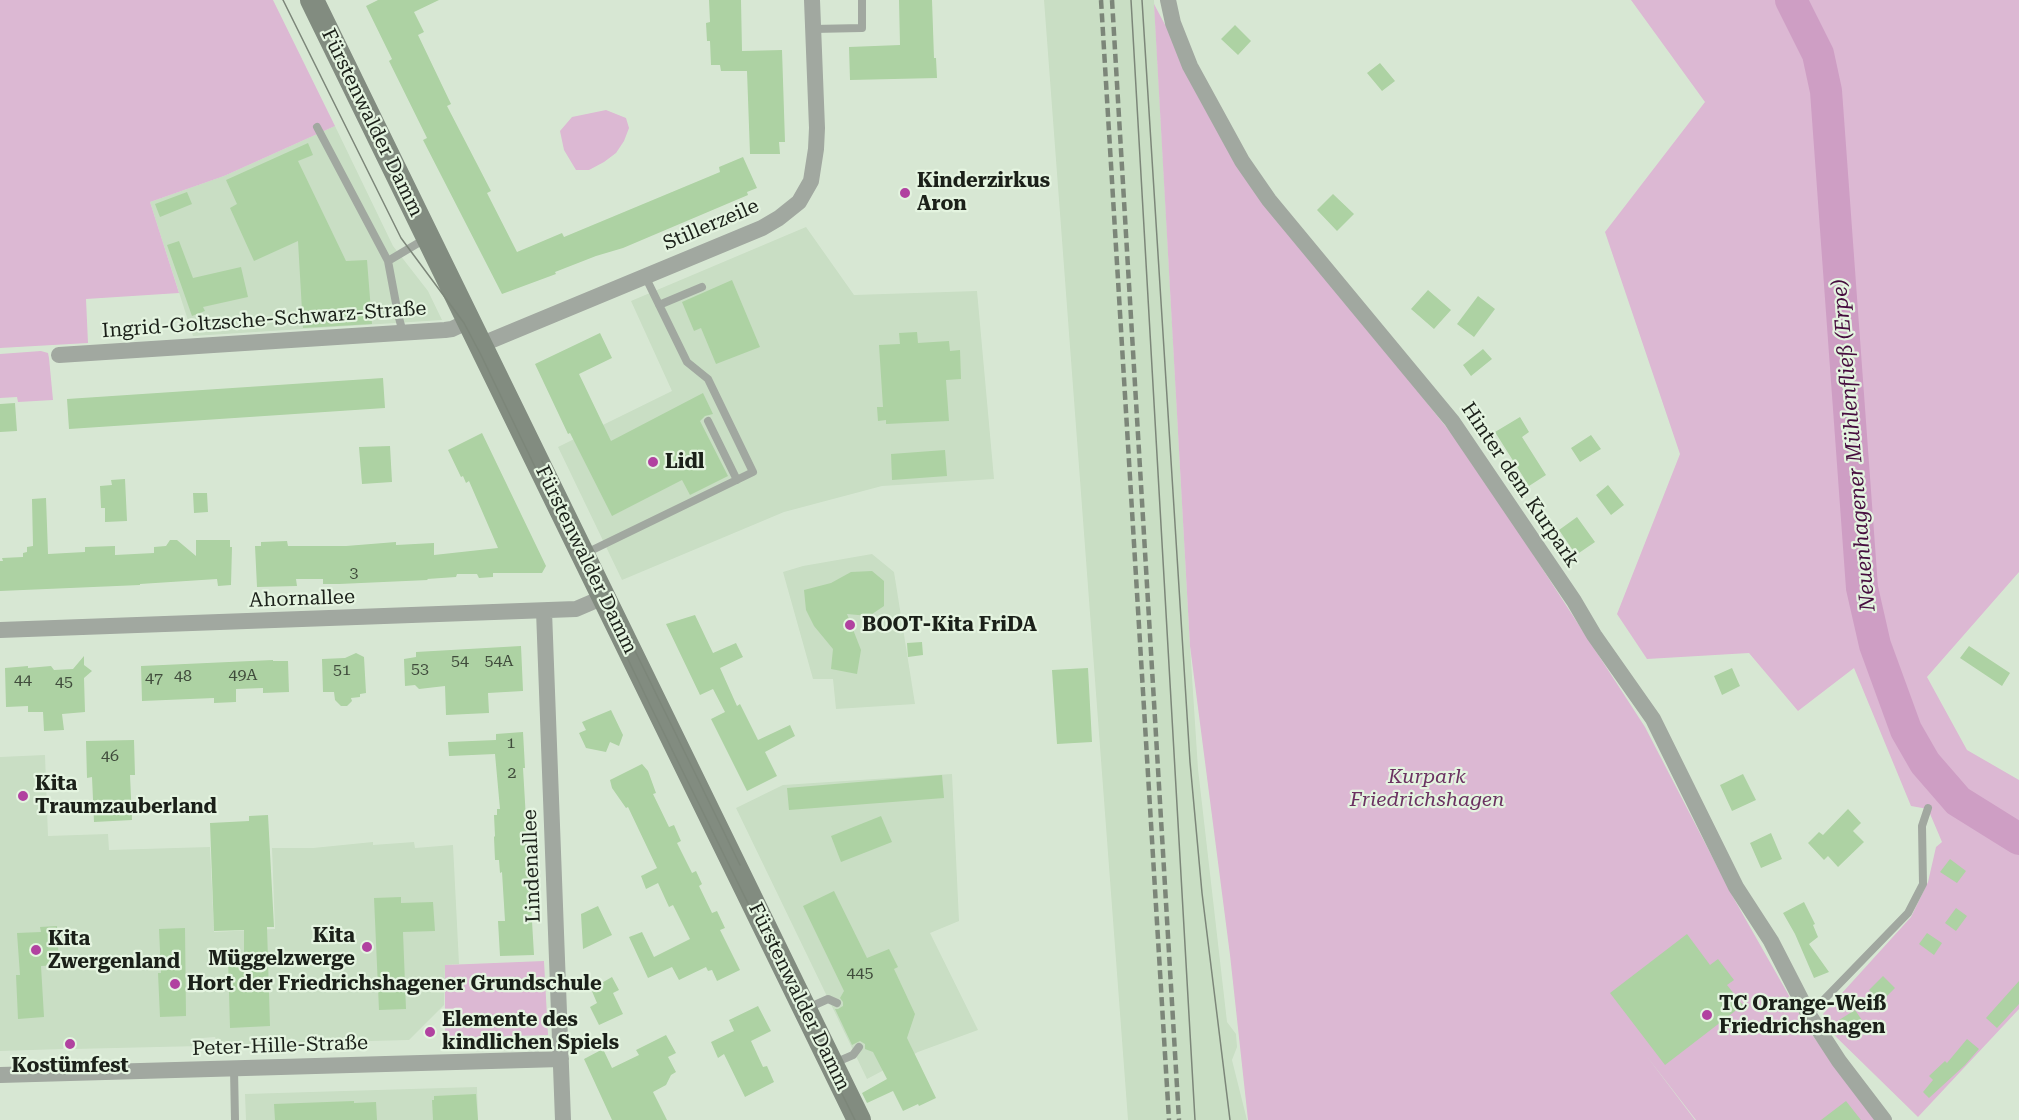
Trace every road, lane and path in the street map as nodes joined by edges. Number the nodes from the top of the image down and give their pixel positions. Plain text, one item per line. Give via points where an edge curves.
1 (312, 0) edge
2 (812, 0) edge
3 (862, 0) edge
4 (1168, 0) edge
5 (813, 29) junction
6 (317, 127) dead end
7 (428, 237) junction
8 (388, 261) junction
9 (645, 276) junction
10 (702, 287) dead end
11 (659, 305) junction
12 (469, 321) junction
13 (403, 333) junction
14 (480, 345) junction
15 (59, 355) dead end
16 (708, 422) dead end
17 (737, 480) junction
18 (583, 554) junction
19 (604, 597) junction
20 (544, 611) junction
21 (0, 630) edge
22 (1928, 808) dead end
23 (837, 1003) dead end
24 (805, 1009) junction
25 (1809, 1015) junction
26 (859, 1047) dead end
27 (561, 1059) junction
28 (832, 1064) junction
29 (234, 1069) junction
30 (0, 1075) edge
31 (235, 1120) edge
32 (563, 1120) edge
33 (859, 1120) edge
34 (1884, 1120) edge

1 - 7 main road, Fürstenwalder Damm
2 - 5 street, Stillerzeile
3 - 5 lane via 862,28
4 - 25 street, Hinter dem Kurpark via 1190,66 1242,161 1269,200 1452,422 1653,719 1736,887 1771,942
5 - 9 street, Stillerzeile via 816,149 811,181 799,201 762,228
6 - 8 lane
7 - 8 lane
7 - 12 main road, Fürstenwalder Damm
8 - 13 lane
9 - 11 lane
9 - 14 street, Stillerzeile
10 - 11 lane
11 - 17 lane via 687,363 708,379 753,472
12 - 13 street, Ingrid-Goltzsche-Schwarz-Straße via 452,329
12 - 14 main road, Fürstenwalder Damm
13 - 15 street, Ingrid-Goltzsche-Schwarz-Straße
14 - 18 main road, Fürstenwalder Damm
16 - 17 lane
17 - 18 lane
18 - 19 main road, Fürstenwalder Damm
19 - 20 street, Ahornallee via 576,609
19 - 24 main road, Fürstenwalder Damm
20 - 21 street, Ahornallee
20 - 27 street, Lindenallee
22 - 25 lane via 1922,826 1923,884 1908,913
23 - 24 lane via 828,999
24 - 28 main road, Fürstenwalder Damm
25 - 34 street, Hinter dem Kurpark
26 - 28 lane via 853,1055
27 - 29 street, Peter-Hille-Straße
27 - 32 street, Lindenallee
28 - 33 main road, Fürstenwalder Damm
29 - 30 street, Peter-Hille-Straße
29 - 31 lane

